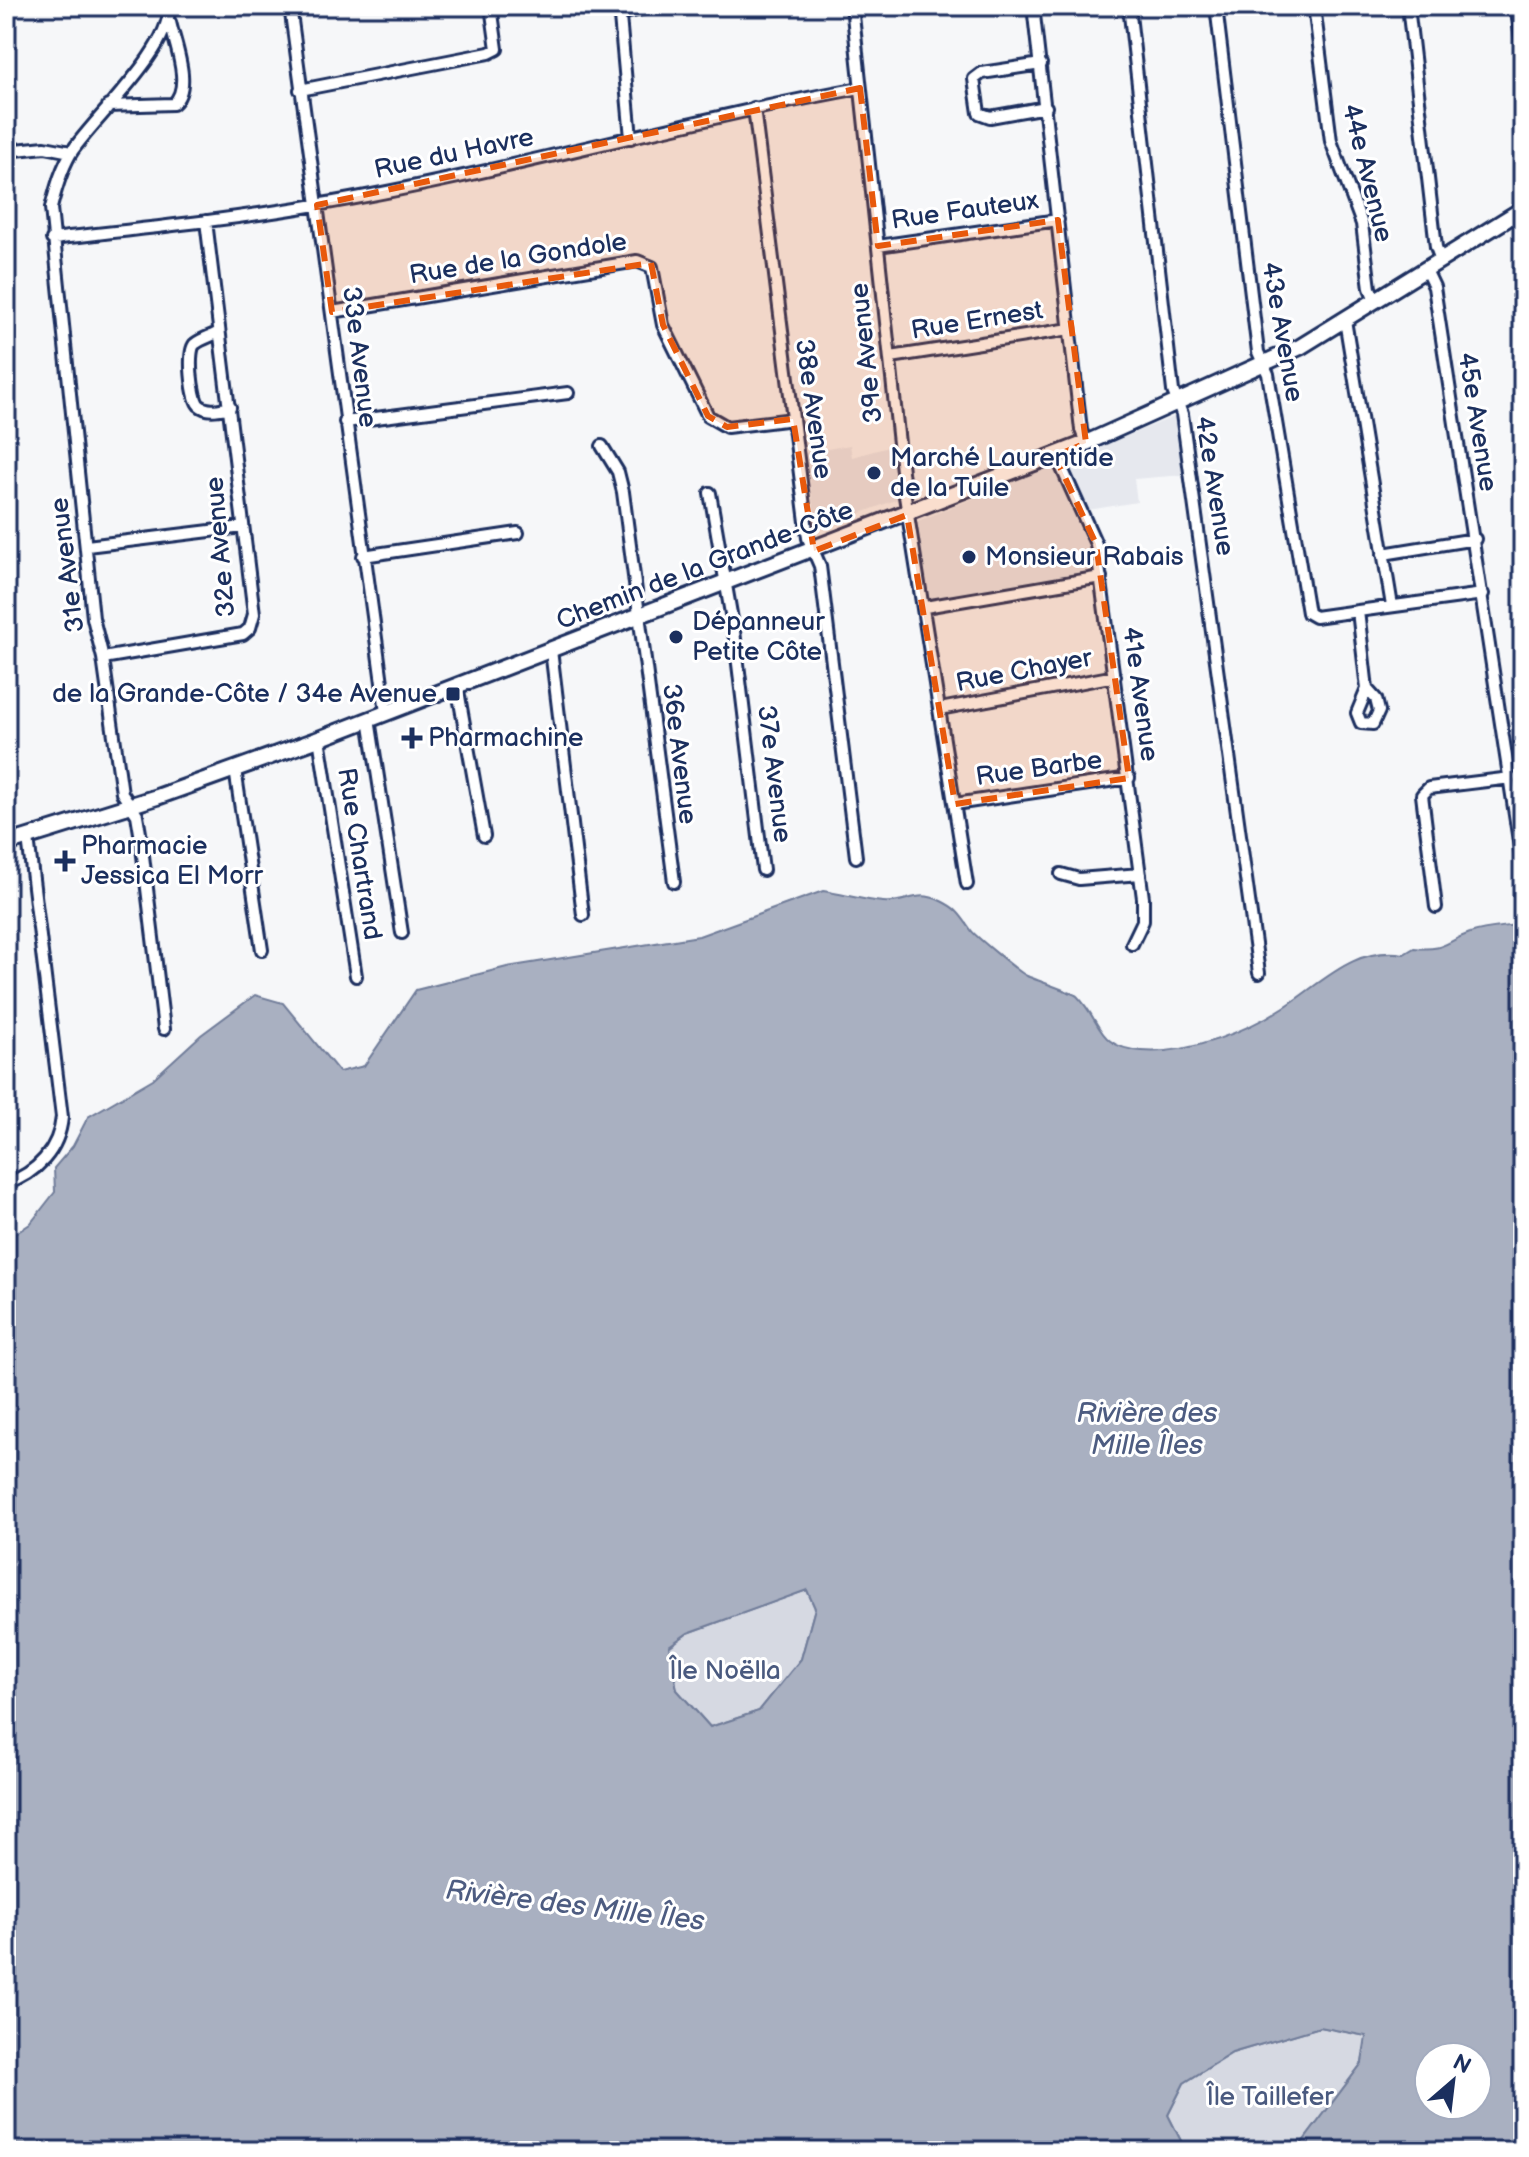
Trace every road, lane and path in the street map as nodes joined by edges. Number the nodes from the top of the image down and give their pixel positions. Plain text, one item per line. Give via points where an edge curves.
1 (169, 6) edge
2 (290, 6) edge
3 (491, 6) edge
4 (654, 6) edge
5 (852, 6) edge
6 (1033, 6) edge
7 (1129, 6) edge
8 (1216, 6) edge
9 (1314, 6) edge
10 (1408, 6) edge
11 (1516, 6) edge
12 (619, 10) edge
13 (1520, 20) edge
14 (170, 22) junction
15 (1523, 50) edge
16 (1041, 64) junction
17 (860, 88) junction
18 (300, 90) junction
19 (108, 106) junction
20 (1046, 107) junction
21 (754, 108) junction
22 (631, 138) junction
23 (6, 151) edge
24 (71, 152) junction
25 (317, 205) junction
26 (1523, 209) edge
27 (1058, 220) junction
28 (206, 221) junction
29 (52, 239) junction
30 (878, 246) junction
31 (1441, 260) junction
32 (1426, 270) junction
33 (1376, 302) junction
34 (332, 312) junction
35 (1345, 320) junction
36 (1070, 329) junction
37 (219, 332) junction
38 (891, 357) junction
39 (1263, 365) junction
40 (568, 393) dead end
41 (1178, 404) junction
42 (230, 407) junction
43 (793, 419) junction
44 (345, 422) junction
45 (1086, 443) junction
46 (602, 446) dead end
47 (1056, 455) junction
48 (710, 493) dead end
49 (908, 514) junction
50 (243, 527) junction
51 (518, 533) dead end
52 (1475, 539) junction
53 (87, 546) junction
54 (814, 551) junction
55 (1383, 554) junction
56 (363, 556) junction
57 (1101, 577) junction
58 (725, 585) junction
59 (1483, 594) junction
60 (1392, 606) junction
61 (925, 607) junction
62 (1358, 611) junction
63 (639, 618) junction
64 (551, 650) junction
65 (103, 658) junction
66 (1115, 676) junction
67 (457, 685) junction
68 (1367, 689) dead end
69 (940, 709) junction
70 (386, 712) junction
71 (369, 719) junction
72 (319, 738) junction
73 (235, 769) junction
74 (1129, 778) junction
75 (1511, 778) junction
76 (955, 804) junction
77 (131, 806) junction
78 (484, 836) dead end
79 (28, 838) junction
80 (6, 844) edge
81 (856, 857) dead end
82 (1523, 867) edge
83 (763, 870) dead end
84 (1061, 874) dead end
85 (1140, 874) junction
86 (674, 882) dead end
87 (967, 884) dead end
88 (1436, 907) dead end
89 (583, 915) dead end
90 (402, 933) dead end
91 (1132, 944) dead end
92 (262, 950) dead end
93 (1259, 973) dead end
94 (356, 976) dead end
95 (164, 1029) dead end
96 (6, 1184) edge

1 - 14 street
2 - 18 street, 33e Avenue
3 - 18 street via 497,49 489,53
4 - 12 street
5 - 17 street, 39e Avenue
6 - 16 street
7 - 41 street, 42e Avenue via 1169,364
8 - 39 street, 43e Avenue
9 - 33 street, 44e Avenue via 1331,141 1362,224
10 - 31 street
11 - 13 street
12 - 22 street
13 - 15 street
14 - 19 street, 31e Avenue
14 - 19 street via 183,86 180,98 173,104
16 - 20 street
16 - 20 street via 982,73 974,79 976,100 979,113 990,117
17 - 21 street, Rue du Havre
17 - 30 street, 39e Avenue
18 - 25 street, 33e Avenue
19 - 24 street, 31e Avenue
20 - 27 street
21 - 22 street, Rue du Havre
21 - 43 street, 38e Avenue
22 - 25 street, Rue du Havre
23 - 24 street via 45,147
24 - 29 street, 31e Avenue via 51,208
25 - 28 street, Rue du Havre
25 - 34 street, 33e Avenue
26 - 31 main road, Chemin de la Grande-Côte
27 - 30 street, Rue Fauteux
27 - 36 street
28 - 29 street, Rue du Havre
28 - 37 street, 32e Avenue
29 - 53 street, 31e Avenue
30 - 38 street, 39e Avenue
31 - 32 main road, Chemin de la Grande-Côte
32 - 33 main road, Chemin de la Grande-Côte
32 - 52 street, 45e Avenue via 1434,287 1459,468
33 - 35 main road, Chemin de la Grande-Côte
34 - 43 street, Rue de la Gondole via 647,262 663,325 708,416 727,427
34 - 44 street, 33e Avenue
35 - 39 main road, Chemin de la Grande-Côte
35 - 55 street
36 - 38 street, Rue Ernest
36 - 45 street
37 - 42 street, 32e Avenue
37 - 42 street via 194,344 190,352 195,400 213,410
38 - 49 street, 39e Avenue
39 - 41 main road, Chemin de la Grande-Côte
39 - 62 street, 43e Avenue via 1308,613 1315,617
40 - 44 street
41 - 45 main road, Chemin de la Grande-Côte
41 - 93 street, 42e Avenue
42 - 50 street, 32e Avenue
43 - 54 street, 38e Avenue
44 - 56 street, 33e Avenue
45 - 47 main road, Chemin de la Grande-Côte
46 - 63 street, 36e Avenue via 622,485
47 - 49 main road, Chemin de la Grande-Côte
47 - 57 street, 41e Avenue via 1093,533
48 - 58 street, 37e Avenue
49 - 54 main road, Chemin de la Grande-Côte
49 - 61 street, 39e Avenue
50 - 53 street
50 - 65 street, 32e Avenue via 254,614 250,628 199,643
51 - 56 street
52 - 55 street
52 - 59 street, 45e Avenue
53 - 65 street, 31e Avenue via 93,618
54 - 58 main road, Chemin de la Grande-Côte
54 - 81 street, 38e Avenue
55 - 60 street
56 - 70 street, 33e Avenue
57 - 61 street
57 - 66 street, 41e Avenue
58 - 63 main road, Chemin de la Grande-Côte
58 - 83 street, 37e Avenue
59 - 60 street
59 - 75 street, 45e Avenue
60 - 62 street
61 - 69 street, 39e Avenue
62 - 68 street
63 - 64 main road, Chemin de la Grande-Côte
63 - 86 street, 36e Avenue
64 - 67 main road, Chemin de la Grande-Côte
64 - 89 street
65 - 77 street, 31e Avenue via 122,793
66 - 69 street, Rue Chayer
66 - 74 street, 41e Avenue
67 - 70 main road, Chemin de la Grande-Côte
67 - 78 street
69 - 76 street, 39e Avenue
70 - 71 main road, Chemin de la Grande-Côte
71 - 72 main road, Chemin de la Grande-Côte
71 - 90 street
72 - 73 main road, Chemin de la Grande-Côte
72 - 94 street, Rue Chartrand
73 - 77 main road, Chemin de la Grande-Côte
73 - 92 street
74 - 76 street, Rue Barbe
74 - 85 street, 41e Avenue
75 - 82 street, 45e Avenue
75 - 88 street via 1429,788 1422,795
76 - 87 street, 39e Avenue
77 - 79 main road, Chemin de la Grande-Côte
77 - 95 street, 31e Avenue via 141,839
79 - 80 main road, Chemin de la Grande-Côte
79 - 96 street via 62,1117 50,1152 33,1170
84 - 85 street via 1079,879
85 - 91 street, 41e Avenue via 1143,921

